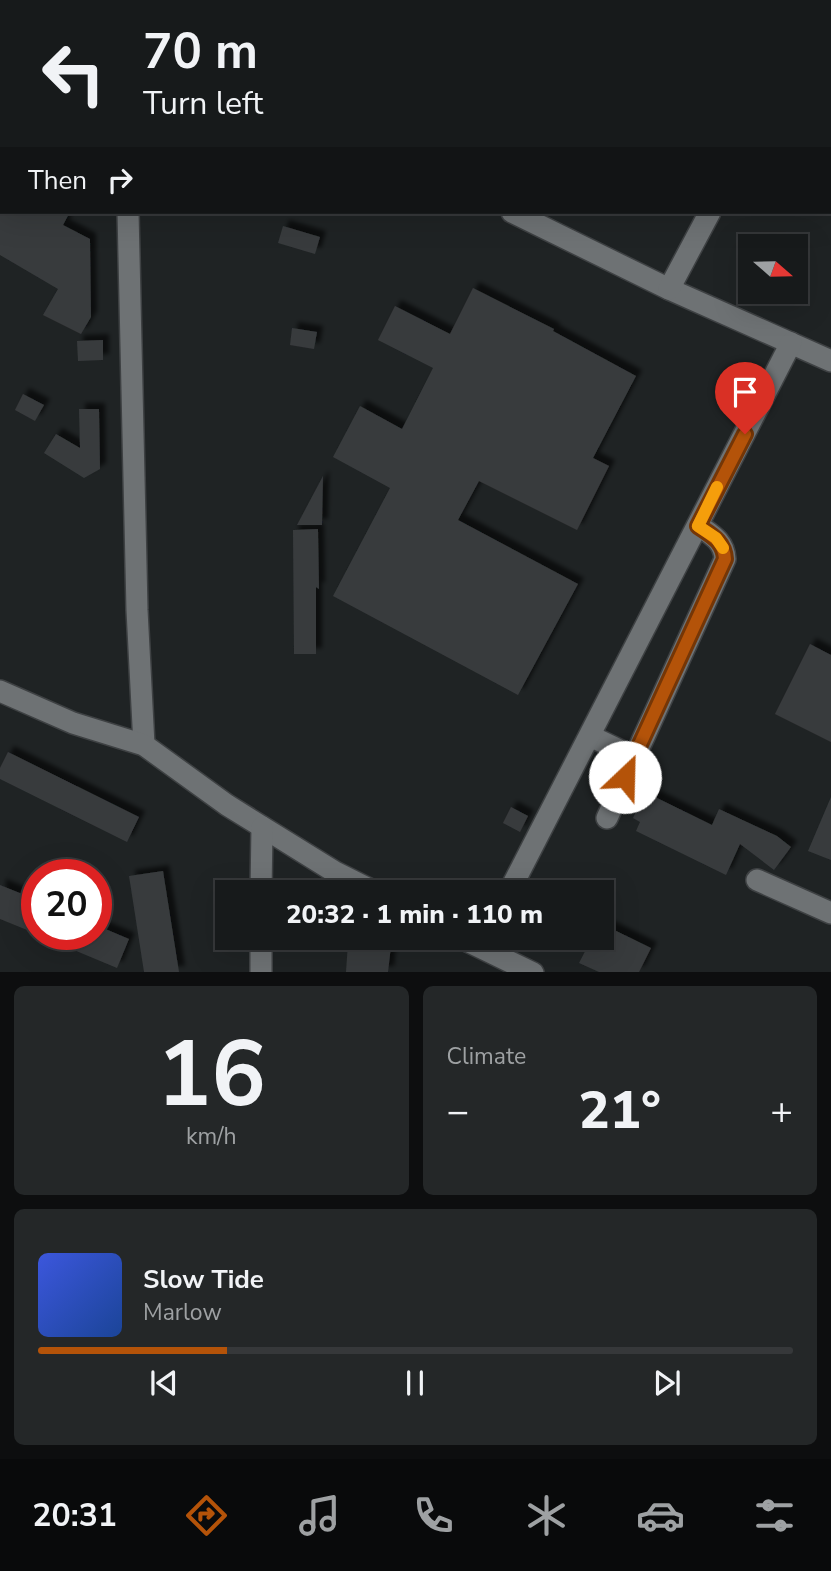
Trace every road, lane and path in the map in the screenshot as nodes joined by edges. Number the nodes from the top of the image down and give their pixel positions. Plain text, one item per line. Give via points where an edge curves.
1 (128, 214) edge
2 (516, 214) edge
3 (709, 214) edge
4 (669, 289) junction
5 (791, 343) junction
6 (831, 360) edge
7 (698, 526) junction
8 (0, 691) edge
9 (590, 736) junction
10 (144, 745) junction
11 (634, 757) junction
12 (607, 818) dead end
13 (262, 827) junction
14 (261, 880) edge
15 (351, 880) edge
16 (515, 880) edge
17 (757, 880) dead end
18 (831, 913) edge
19 (261, 950) edge
20 (495, 950) edge
21 (261, 972) edge
22 (533, 972) edge

1 - 10 street
2 - 4 street
3 - 4 street
4 - 5 street
5 - 6 street
5 - 7 street
7 - 9 street
7 - 11 street via 716,538 725,559
8 - 10 street via 73,723
9 - 11 street
9 - 16 street
10 - 13 street
11 - 12 street
13 - 14 street
13 - 15 street
17 - 18 street
19 - 21 street
20 - 22 street

